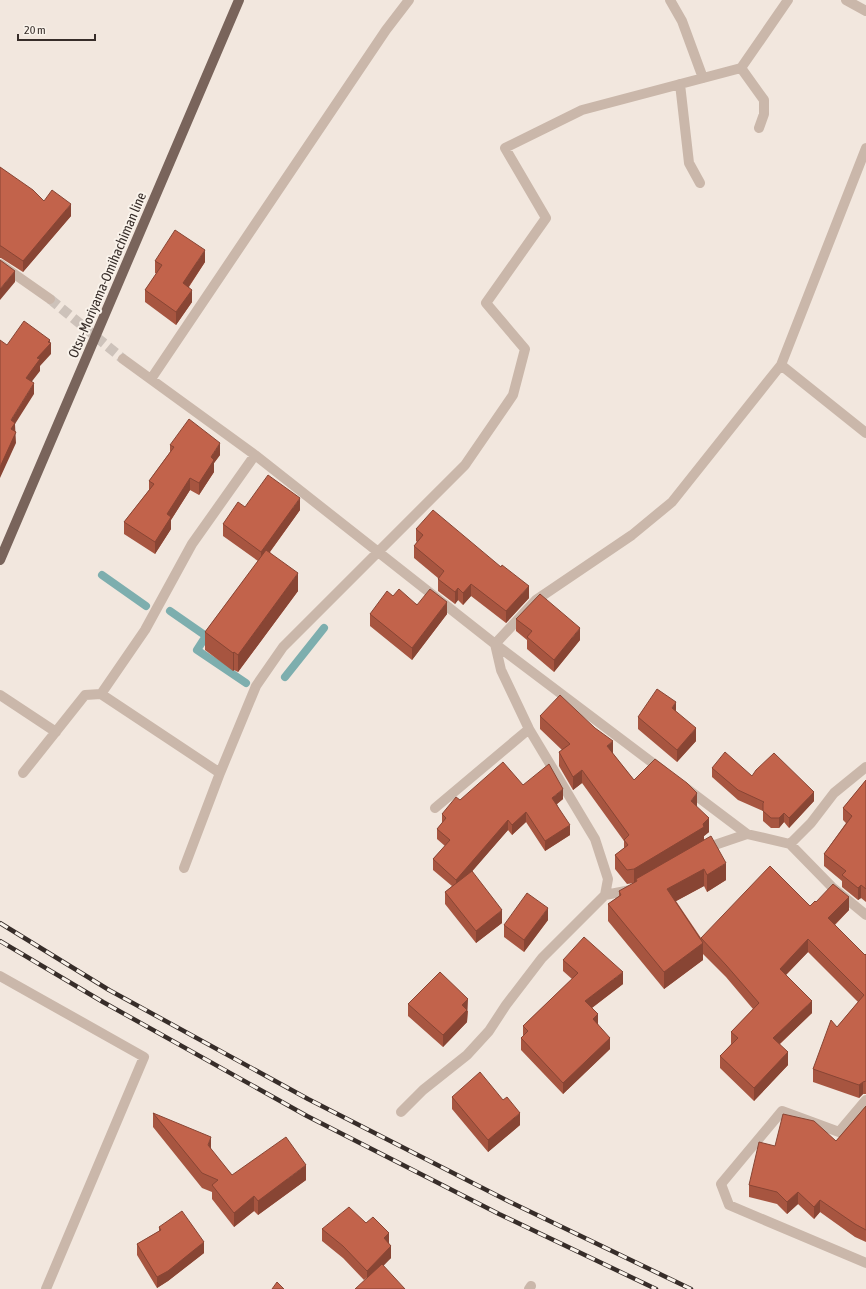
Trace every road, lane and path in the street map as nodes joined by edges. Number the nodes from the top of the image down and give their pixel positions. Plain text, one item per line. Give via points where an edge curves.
1 (239, 0) edge
2 (409, 0) edge
3 (670, 0) edge
4 (788, 0) edge
5 (846, 0) edge
6 (866, 11) edge
7 (741, 68) junction
8 (703, 78) junction
9 (680, 84) junction
10 (759, 128) dead end
11 (866, 148) edge
12 (700, 183) dead end
13 (0, 264) edge
14 (50, 299) tunnel mouth
15 (124, 359) tunnel mouth
16 (781, 365) junction
17 (151, 379) junction
18 (866, 433) edge
19 (255, 455) junction
20 (378, 552) junction
21 (0, 560) edge
22 (495, 644) junction
23 (101, 694) junction
24 (0, 695) edge
25 (529, 729) junction
26 (56, 732) junction
27 (866, 768) edge
28 (23, 773) dead end
29 (220, 773) junction
30 (435, 808) dead end
31 (747, 834) junction
32 (790, 844) junction
33 (697, 852) edge
34 (184, 868) dead end
35 (643, 885) edge
36 (605, 895) junction
37 (866, 915) edge
38 (0, 976) edge
39 (866, 1100) edge
40 (401, 1112) dead end
41 (866, 1263) edge
42 (46, 1289) edge

1 - 21 main road, Otsu-Moriyama-Omihachiman line
2 - 17 street via 382,36
3 - 8 street via 682,21
4 - 7 street
5 - 6 street
7 - 8 street
7 - 10 street via 764,100 764,114
8 - 9 street
9 - 12 street via 689,163
9 - 20 street via 582,110 504,148 546,218 486,303 525,350 513,395 465,465
11 - 16 street
13 - 14 street
15 - 17 street
16 - 18 street
16 - 22 street via 672,502 632,535 536,600
17 - 19 street
19 - 20 street
19 - 23 street via 192,544 145,630
20 - 22 street
20 - 29 street via 283,647 260,679
22 - 25 street via 501,670
22 - 31 street
23 - 26 street via 85,696
23 - 29 street
24 - 26 street
25 - 30 street
25 - 36 street via 595,839 608,879
26 - 28 street
27 - 32 street via 834,793 811,823
29 - 34 street
31 - 32 street
31 - 33 street
32 - 37 street via 832,887
35 - 36 street via 636,889
36 - 40 street via 542,958 489,1031
38 - 42 street via 144,1057
39 - 41 street via 839,1132 782,1111 721,1184 729,1205

